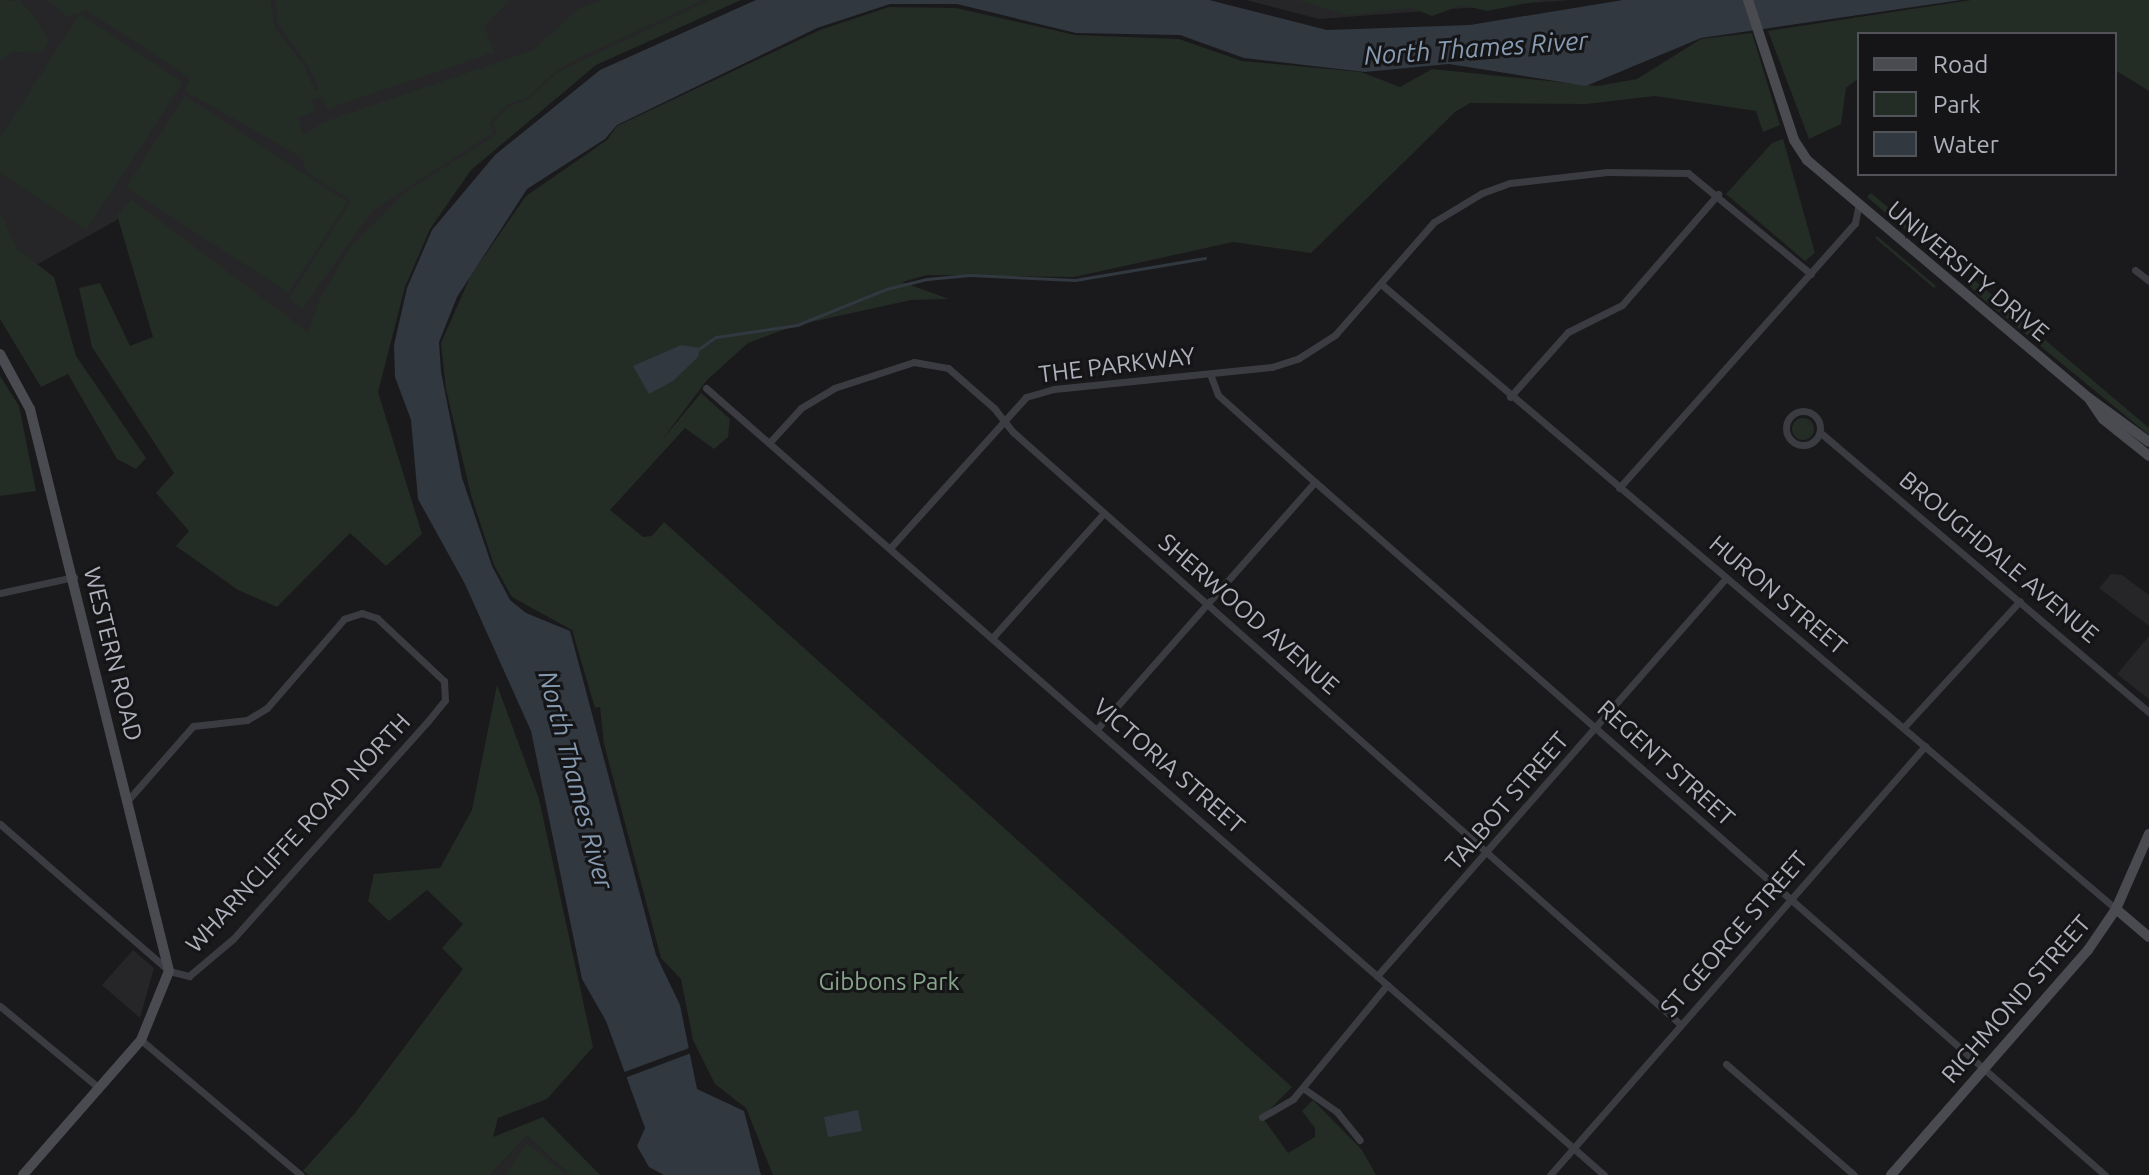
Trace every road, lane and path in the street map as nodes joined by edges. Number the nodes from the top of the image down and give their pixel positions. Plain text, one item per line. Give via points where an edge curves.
1 (1748, 0) edge
2 (1718, 194) junction
3 (1858, 207) junction
4 (2135, 270) dead end
5 (1811, 274) junction
6 (2149, 281) edge
7 (1382, 283) junction
8 (0, 354) edge
9 (1210, 374) junction
10 (706, 388) dead end
11 (1510, 397) junction
12 (2089, 398) junction
13 (1004, 420) junction
14 (1822, 434) junction
15 (2149, 442) edge
16 (769, 443) junction
17 (2149, 456) edge
18 (1315, 482) junction
19 (1619, 488) junction
20 (1104, 513) junction
21 (891, 547) junction
22 (74, 577) junction
23 (1726, 578) junction
24 (0, 593) edge
25 (2020, 601) junction
26 (1208, 605) junction
27 (993, 637) junction
28 (2149, 712) edge
29 (1904, 727) junction
30 (1097, 729) junction
31 (1597, 729) junction
32 (1925, 746) junction
33 (128, 800) junction
34 (0, 824) edge
35 (2149, 834) edge
36 (1488, 853) junction
37 (1790, 899) junction
38 (2116, 909) junction
39 (2149, 937) edge
40 (169, 971) junction
41 (1377, 976) junction
42 (1387, 985) junction
43 (0, 1006) edge
44 (1680, 1024) junction
45 (141, 1040) junction
46 (1726, 1064) dead end
47 (1984, 1068) junction
48 (98, 1087) junction
49 (1303, 1088) junction
50 (1262, 1117) dead end
51 (1360, 1140) dead end
52 (1573, 1148) junction
53 (23, 1175) edge
54 (301, 1175) edge
55 (1550, 1175) edge
56 (1604, 1175) edge
57 (1854, 1175) edge
58 (1891, 1175) edge
59 (2105, 1175) edge

1 - 3 main road, UNIVERSITY DRIVE via 1794,140 1807,160
2 - 5 street
2 - 7 street, THE PARKWAY via 1694,175 1668,171 1510,183 1434,222
2 - 11 street via 1622,305 1568,332
3 - 5 street via 1855,223
3 - 12 main road, UNIVERSITY DRIVE
4 - 6 street
5 - 19 street
7 - 9 street, THE PARKWAY via 1313,351 1272,367
7 - 11 street, HURON STREET
8 - 22 main road, WESTERN ROAD via 30,409
9 - 13 street, THE PARKWAY via 1038,392
9 - 18 street, REGENT STREET via 1218,395
10 - 16 street, VICTORIA STREET
11 - 19 street, HURON STREET
12 - 15 main road, UNIVERSITY DRIVE
12 - 17 main road, UNIVERSITY DRIVE via 2103,419
13 - 16 street, SHERWOOD AVENUE via 948,368 914,362 834,388 801,408
13 - 20 street, SHERWOOD AVENUE
13 - 21 street, THE PARKWAY
14 - 14 street, BROUGHDALE AVENUE via 1817,421 1800,409 1785,419 1785,430 1804,445 1818,442
14 - 25 street, BROUGHDALE AVENUE
16 - 21 street, VICTORIA STREET
18 - 26 street
18 - 31 street, REGENT STREET
19 - 23 street, HURON STREET
20 - 26 street, SHERWOOD AVENUE
20 - 27 street
21 - 27 street, VICTORIA STREET
22 - 24 street
22 - 33 main road, WESTERN ROAD
23 - 29 street, HURON STREET
23 - 31 street, TALBOT STREET
25 - 28 street, BROUGHDALE AVENUE
25 - 29 street
26 - 30 street
26 - 36 street, SHERWOOD AVENUE
27 - 30 street, VICTORIA STREET
29 - 32 street, HURON STREET
30 - 41 street, VICTORIA STREET
31 - 36 street, TALBOT STREET
31 - 37 street, REGENT STREET
32 - 37 street, ST GEORGE STREET
32 - 38 street, HURON STREET
33 - 40 main road, WESTERN ROAD
33 - 40 street, WHARNCLIFFE ROAD NORTH via 193,726 247,720 267,708 344,619 362,613 377,618 444,681 445,700 428,721 233,939 204,969 189,976
34 - 40 street
35 - 38 main road, RICHMOND STREET
36 - 41 street, TALBOT STREET
36 - 44 street, SHERWOOD AVENUE
37 - 44 street, ST GEORGE STREET
37 - 47 street, REGENT STREET
38 - 39 main road, HURON STREET
38 - 47 main road, RICHMOND STREET via 2088,950
40 - 45 main road, WHARNCLIFFE ROAD NORTH
41 - 42 street, VICTORIA STREET
42 - 49 street
42 - 52 street, VICTORIA STREET
43 - 48 street
44 - 52 street, ST GEORGE STREET
45 - 48 main road, WHARNCLIFFE ROAD NORTH
45 - 54 street
46 - 57 street
47 - 58 main road, RICHMOND STREET
47 - 59 street, REGENT STREET
48 - 53 main road, WHARNCLIFFE ROAD NORTH
49 - 50 street via 1286,1105
49 - 51 street via 1330,1105
52 - 55 street, ST GEORGE STREET
52 - 56 street, VICTORIA STREET

